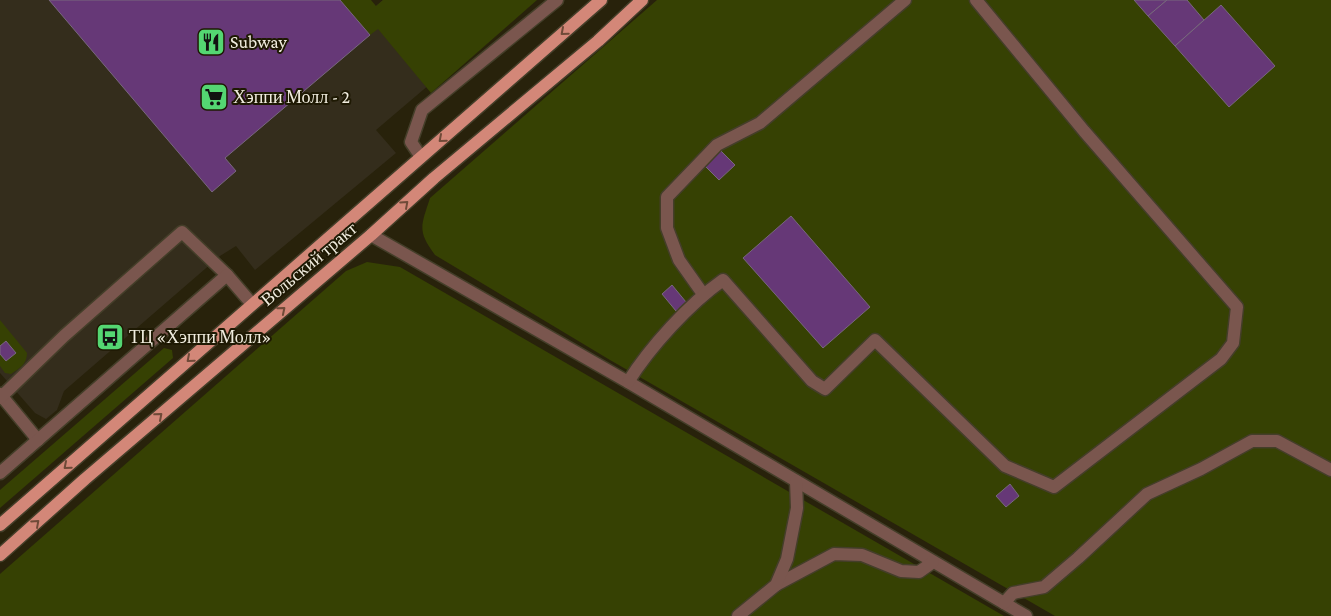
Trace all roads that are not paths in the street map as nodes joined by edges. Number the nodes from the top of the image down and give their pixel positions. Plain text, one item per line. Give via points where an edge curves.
1 (557, 0) edge
2 (601, 0) edge
3 (642, 0) edge
4 (905, 0) edge
5 (976, 0) edge
6 (421, 157) junction
7 (371, 235) junction
8 (226, 275) junction
9 (703, 294) junction
10 (252, 304) junction
11 (628, 382) junction
12 (1, 396) edge
13 (38, 440) junction
14 (1331, 470) edge
15 (0, 472) edge
16 (796, 481) junction
17 (0, 525) edge
18 (0, 555) edge
19 (933, 562) junction
20 (776, 585) junction
21 (1004, 603) junction
22 (738, 616) edge
23 (1026, 616) edge

1 - 6 street via 422,110 411,142
2 -> 6 main road, Вольский тракт
7 -> 3 main road, Вольский тракт
4 - 9 street via 760,123 717,145 668,197 667,228 679,260
5 - 9 street via 1084,131 1237,307 1233,343 1221,359 1054,487 1005,466 875,340 825,389 812,381 723,280
6 - 10 main road, Вольский тракт
7 - 11 street
18 -> 7 main road, Вольский тракт
8 - 10 street
8 - 12 street via 182,232
8 - 13 street
9 - 11 street via 640,362
10 -> 17 main road, Вольский тракт
11 - 16 street
12 - 13 street
13 - 15 street
14 - 21 street via 1277,441 1252,441 1147,494 1044,587 1013,593
16 - 19 street
16 - 20 street via 798,508 787,559
19 - 20 street via 919,572 901,571 862,555 834,554
19 - 21 street
20 - 22 street
21 - 23 street

